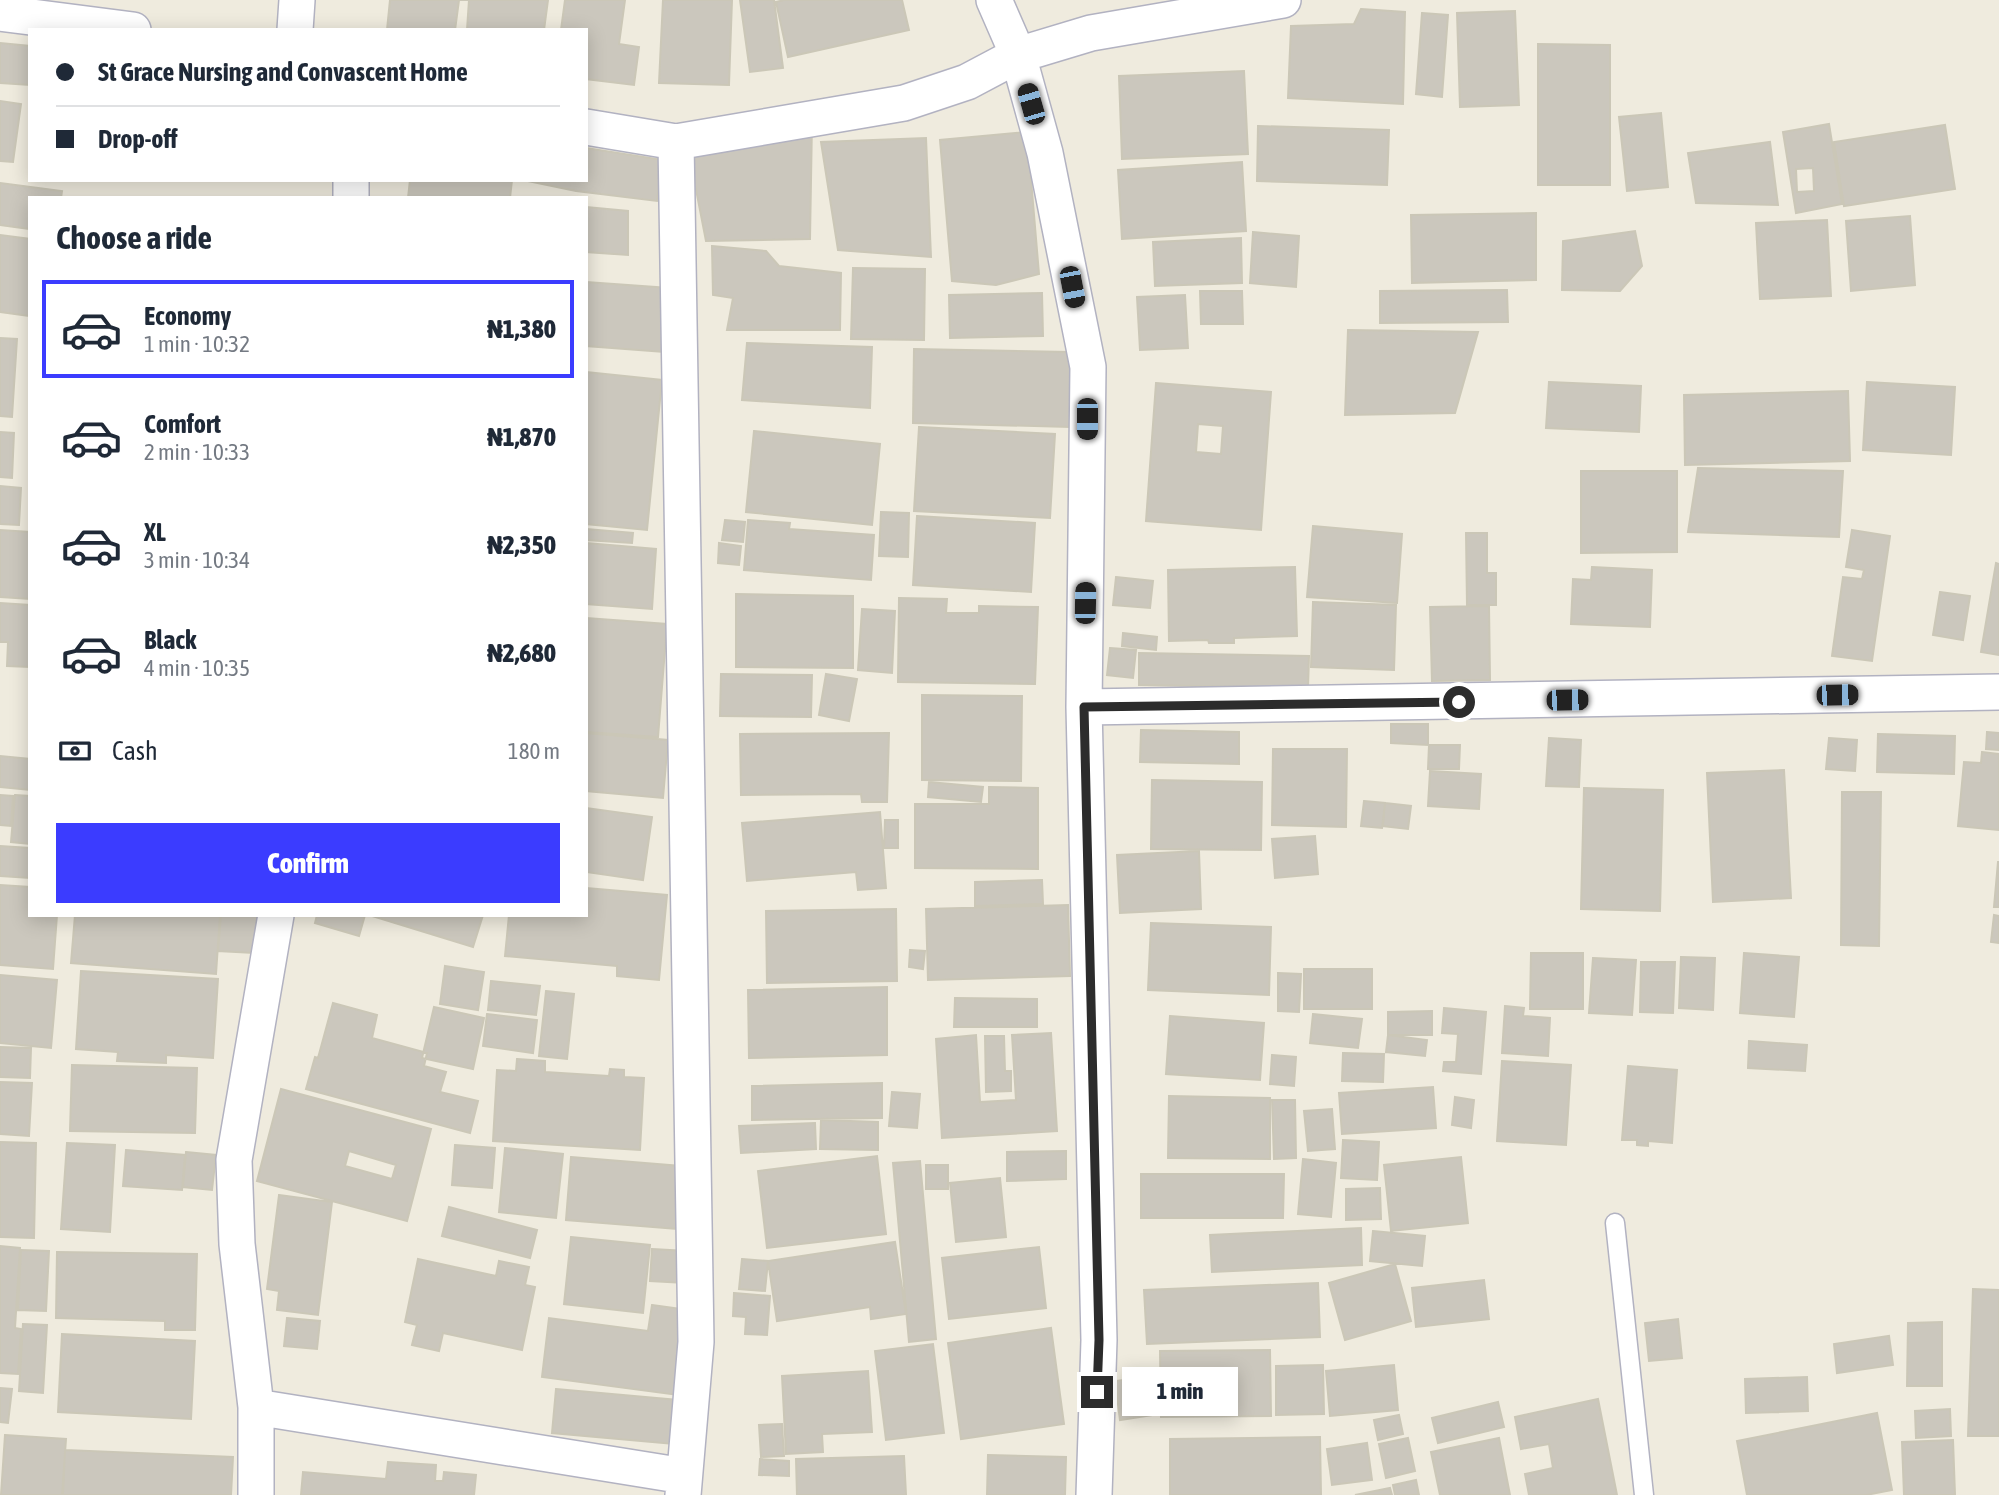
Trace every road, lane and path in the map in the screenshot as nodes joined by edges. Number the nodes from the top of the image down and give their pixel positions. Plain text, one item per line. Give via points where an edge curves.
1 (297, 0) edge
2 (995, 0) edge
3 (1283, 0) edge
4 (0, 13) edge
5 (117, 28) edge
6 (295, 28) edge
7 (1018, 55) junction
8 (588, 127) edge
9 (676, 142) junction
10 (1999, 692) edge
11 (1084, 707) junction
12 (276, 917) edge
13 (1615, 1223) dead end
14 (256, 1407) junction
15 (684, 1485) edge
16 (256, 1495) edge
17 (1094, 1495) edge
18 (1644, 1495) edge

1 - 6 street
2 - 7 street
3 - 7 street via 1091,33
4 - 5 street
7 - 9 street via 967,82 904,103
7 - 11 street via 1045,153 1088,367
8 - 9 street
9 - 15 street via 696,1342
10 - 11 street
11 - 17 street via 1099,1340
12 - 14 street via 234,1160 237,1244
13 - 18 lane
14 - 15 street
14 - 16 street

